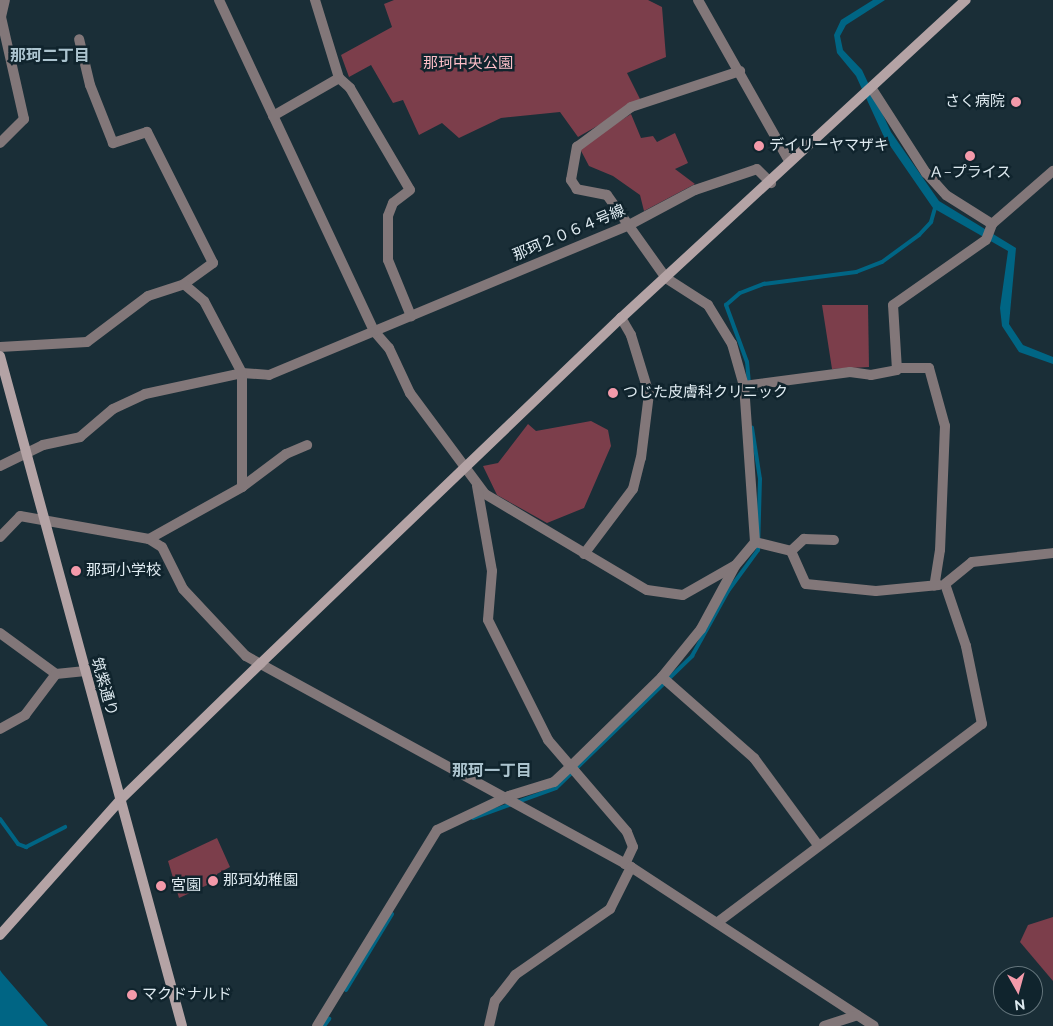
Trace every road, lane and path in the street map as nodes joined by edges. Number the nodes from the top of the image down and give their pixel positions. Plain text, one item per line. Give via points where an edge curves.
1 (5, 0) edge
2 (218, 0) edge
3 (315, 0) edge
4 (698, 0) edge
5 (966, 0) edge
6 (79, 38) dead end
7 (740, 71) junction
8 (339, 78) junction
9 (872, 89) junction
10 (273, 116) junction
11 (0, 143) edge
12 (789, 161) junction
13 (1053, 172) edge
14 (771, 183) junction
15 (631, 224) junction
16 (992, 224) junction
17 (666, 278) junction
18 (184, 284) junction
19 (411, 316) junction
20 (620, 318) junction
21 (374, 331) junction
22 (0, 347) edge
23 (0, 356) edge
24 (897, 368) junction
25 (242, 373) junction
26 (744, 386) junction
27 (307, 445) dead end
28 (26, 454) junction
29 (0, 466) edge
30 (465, 467) junction
31 (477, 485) junction
32 (242, 487) junction
33 (43, 520) junction
34 (0, 537) edge
35 (149, 539) junction
36 (834, 540) dead end
37 (755, 542) junction
38 (791, 551) junction
39 (1053, 553) edge
40 (584, 554) junction
41 (735, 566) junction
42 (945, 584) junction
43 (934, 586) junction
44 (0, 633) edge
45 (261, 663) junction
46 (84, 671) junction
47 (56, 674) junction
48 (662, 677) junction
49 (0, 729) edge
50 (569, 768) junction
51 (509, 796) junction
52 (121, 800) junction
53 (818, 845) junction
54 (628, 865) junction
55 (718, 922) junction
56 (0, 935) edge
57 (856, 1015) junction
58 (182, 1026) edge
59 (317, 1026) edge
60 (489, 1026) edge
61 (824, 1026) edge
62 (874, 1026) edge

1 - 11 street via 1,17 24,118
2 - 10 street
3 - 8 street
4 - 7 street
5 - 9 street
6 - 18 street via 90,85 113,143 146,132 213,258
7 - 12 street
7 - 15 street via 631,107 577,147 571,180 577,189 607,195
8 - 10 street
8 - 19 street via 350,88 410,190 393,203 388,216 388,260
9 - 12 street
9 - 16 street via 926,172 946,194
10 - 21 street
12 - 14 street
13 - 16 street
14 - 15 street, 那珂２０６４号線 via 756,169 695,190
14 - 17 street
15 - 17 street
15 - 19 street, 那珂２０６４号線
16 - 24 street via 986,240 893,305
17 - 20 street
17 - 26 street via 708,305 732,344
18 - 22 street via 148,296 86,342
18 - 25 street via 204,301
19 - 21 street, 那珂２０６４号線
20 - 30 street
20 - 40 street via 631,335 649,394 641,458 633,489
21 - 25 street, 那珂２０６４号線 via 269,375
21 - 30 street via 389,348 410,393
23 - 28 street, 筑紫通り
24 - 26 street via 871,376 850,372
24 - 43 street via 929,368 945,426 940,550
25 - 28 street, 那珂２０６４号線 via 146,394 113,409 80,437
25 - 32 street
26 - 37 street
27 - 32 street via 286,454
28 - 29 street, 那珂２０６４号線
28 - 33 street, 筑紫通り
30 - 31 street
30 - 45 street
31 - 40 street
31 - 50 street via 492,571 488,620 530,710
32 - 35 street
33 - 34 street via 20,516
33 - 35 street
33 - 46 street, 筑紫通り
35 - 45 street via 162,547 183,589 226,637
36 - 38 street via 804,539
37 - 38 street
37 - 41 street
38 - 43 street via 806,584 876,591
39 - 42 street via 972,562
40 - 41 street via 647,590 683,595
41 - 48 street via 700,629
42 - 43 street
42 - 53 street via 966,646 983,722
44 - 47 street
45 - 51 street
45 - 52 street
46 - 47 street
46 - 52 street, 筑紫通り
47 - 49 street via 25,715
48 - 50 street
48 - 53 street via 754,758
50 - 51 street via 554,782
50 - 54 street via 627,832 633,846
51 - 54 street
51 - 59 street via 437,830
52 - 56 street
52 - 58 street, 筑紫通り
53 - 55 street
54 - 55 street
54 - 60 street via 610,909 515,975 495,1001
55 - 57 street
57 - 61 street
57 - 62 street

